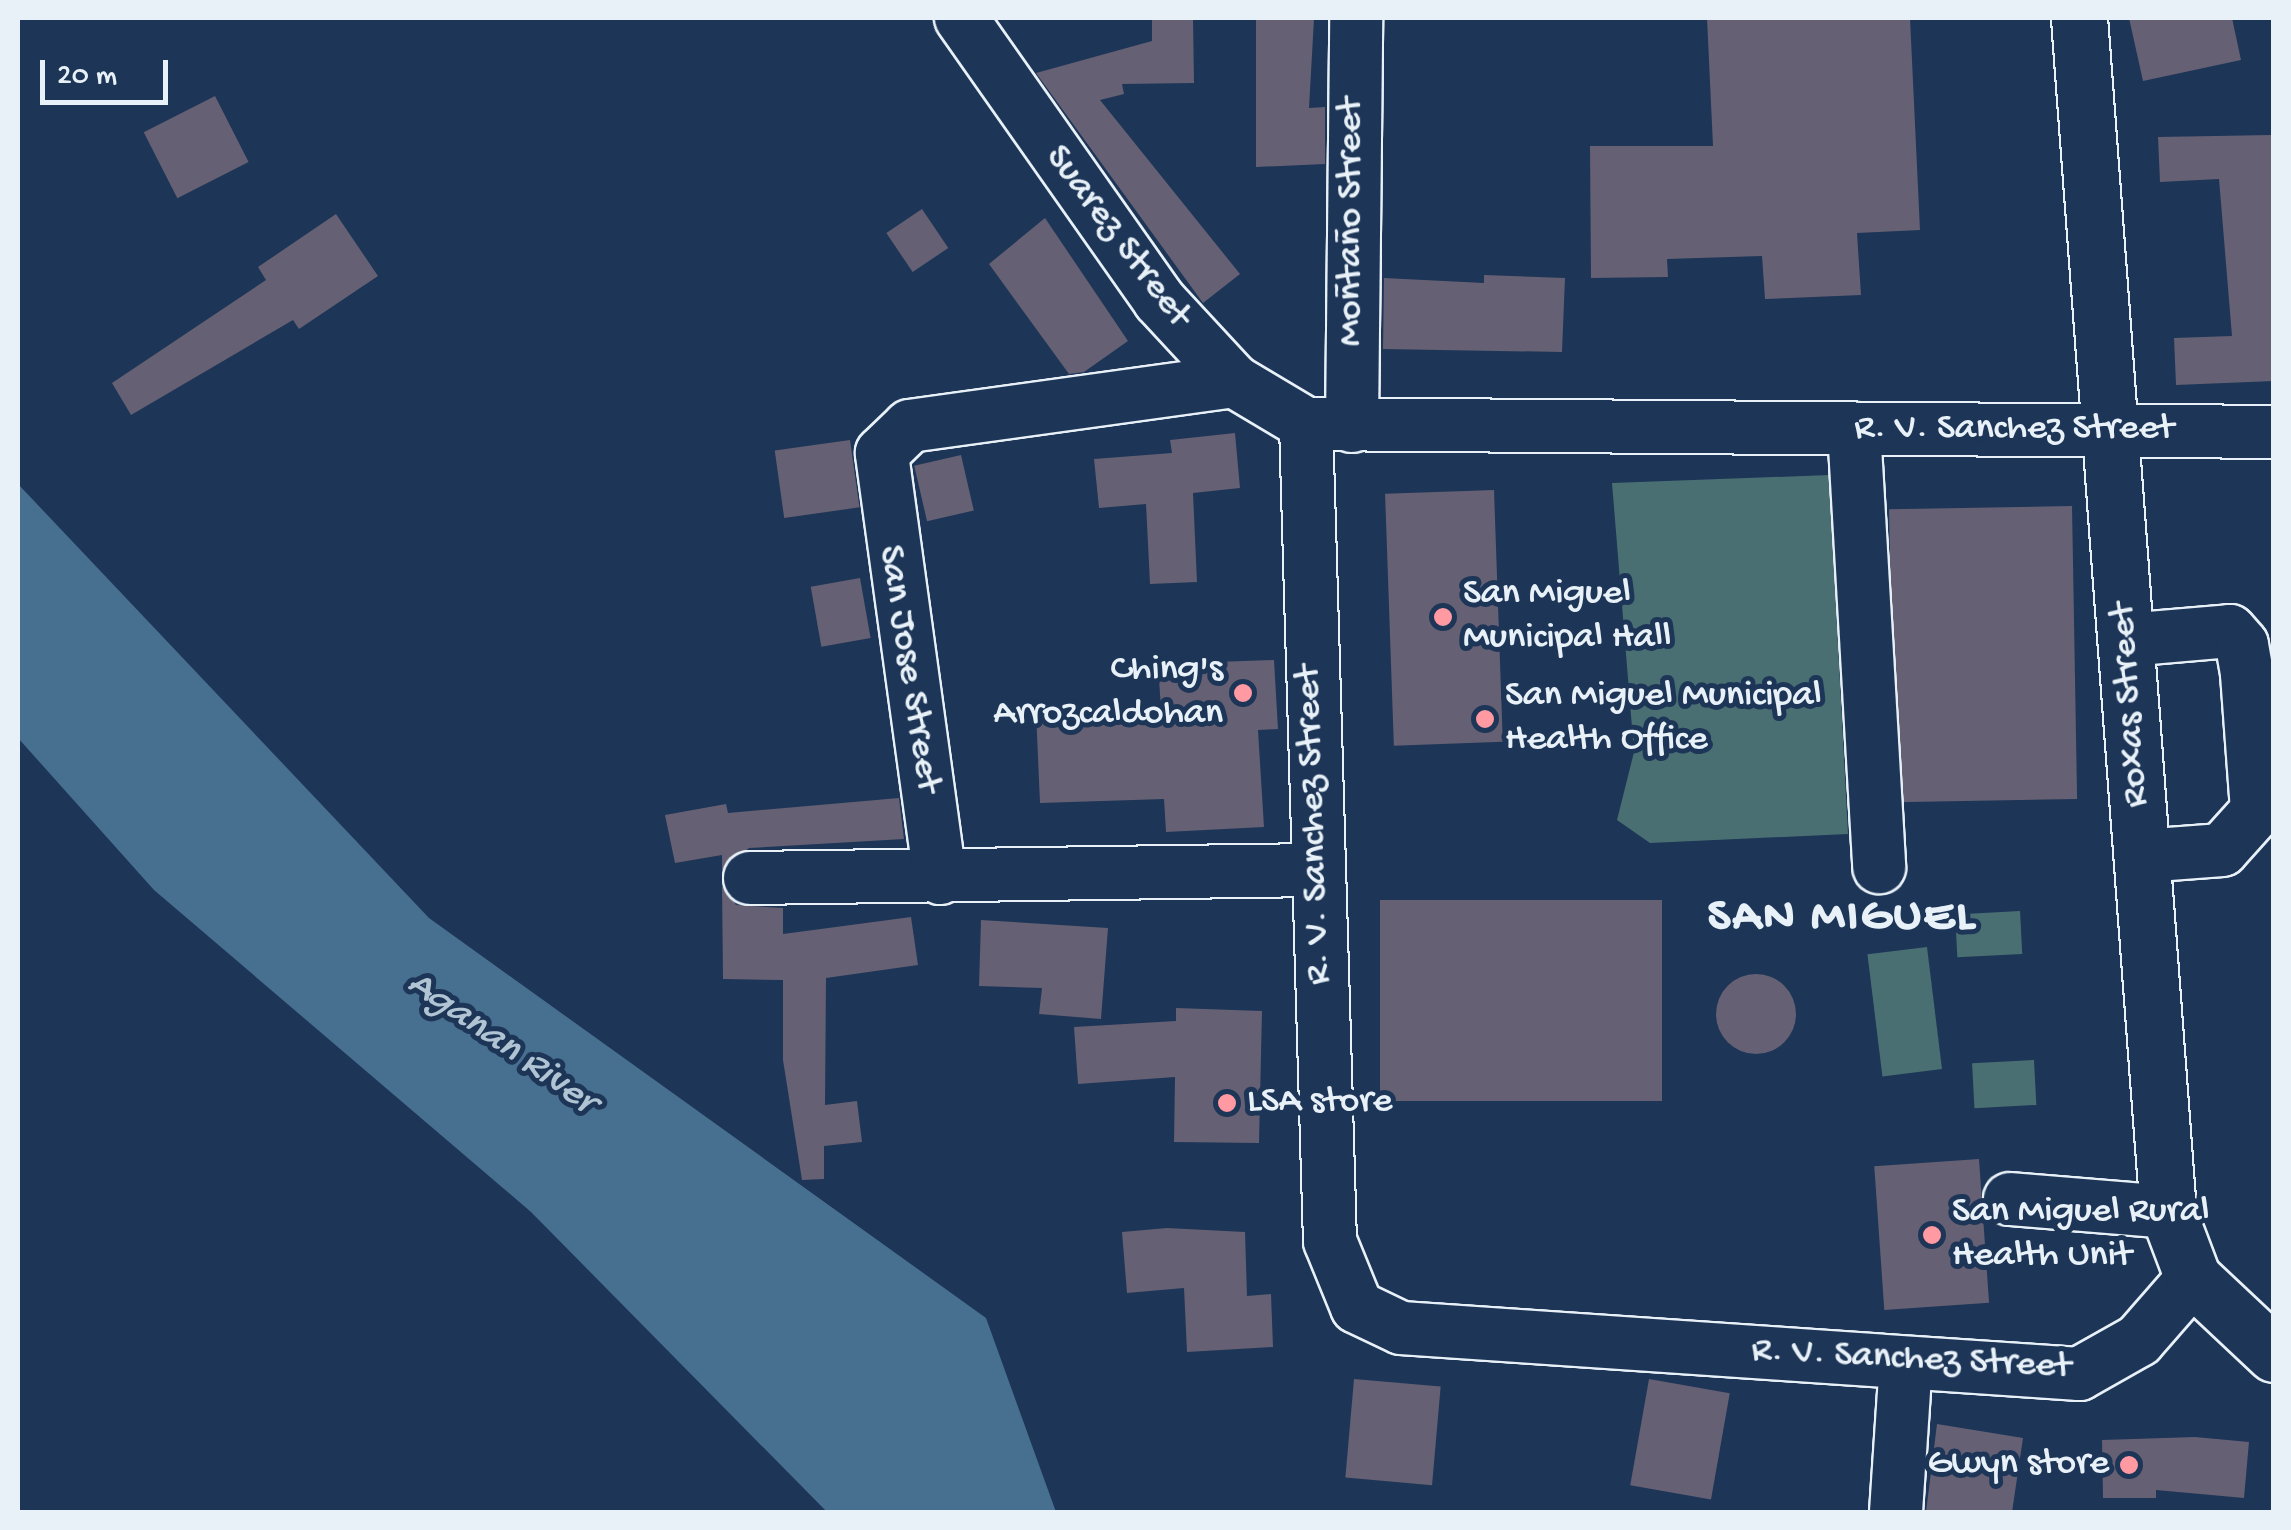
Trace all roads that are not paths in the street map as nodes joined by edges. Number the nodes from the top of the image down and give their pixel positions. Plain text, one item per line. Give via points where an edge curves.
1 (961, 18) edge
2 (1356, 18) edge
3 (2079, 18) edge
4 (1234, 381) junction
5 (1329, 425) junction
6 (1854, 429) junction
7 (2110, 431) junction
8 (2274, 432) edge
9 (2126, 640) junction
10 (2142, 856) junction
11 (1879, 867) dead end
12 (1314, 870) junction
13 (750, 878) dead end
14 (940, 878) junction
15 (2010, 1199) dead end
16 (2168, 1212) junction
17 (2193, 1278) junction
18 (2274, 1354) edge
19 (1906, 1364) junction
20 (1896, 1512) edge

1 - 4 street, Suarez Street via 1158,300
2 - 5 street, Moñtaño Street
3 - 7 main road, Roxas Street
4 - 5 street, Suarez Street
4 - 14 street, San Jose Street via 910,426 882,453
5 - 6 street, R. V. Sanchez Street
5 - 12 street, R. V. Sanchez Street
6 - 7 street, R. V. Sanchez Street
6 - 11 street
7 - 8 street, R. V. Sanchez Street
7 - 9 main road, Roxas Street
9 - 10 main road, Roxas Street
9 - 10 street via 2209,630 2238,638 2257,811 2232,844
10 - 16 main road, Roxas Street
12 - 14 street
12 - 19 street, R. V. Sanchez Street via 1330,1241 1357,1307 1400,1328
13 - 14 street
15 - 16 street
16 - 17 main road, Roxas Street
17 - 18 main road, Roxas Street
17 - 19 street, R. V. Sanchez Street via 2139,1340 2079,1374
19 - 20 street

